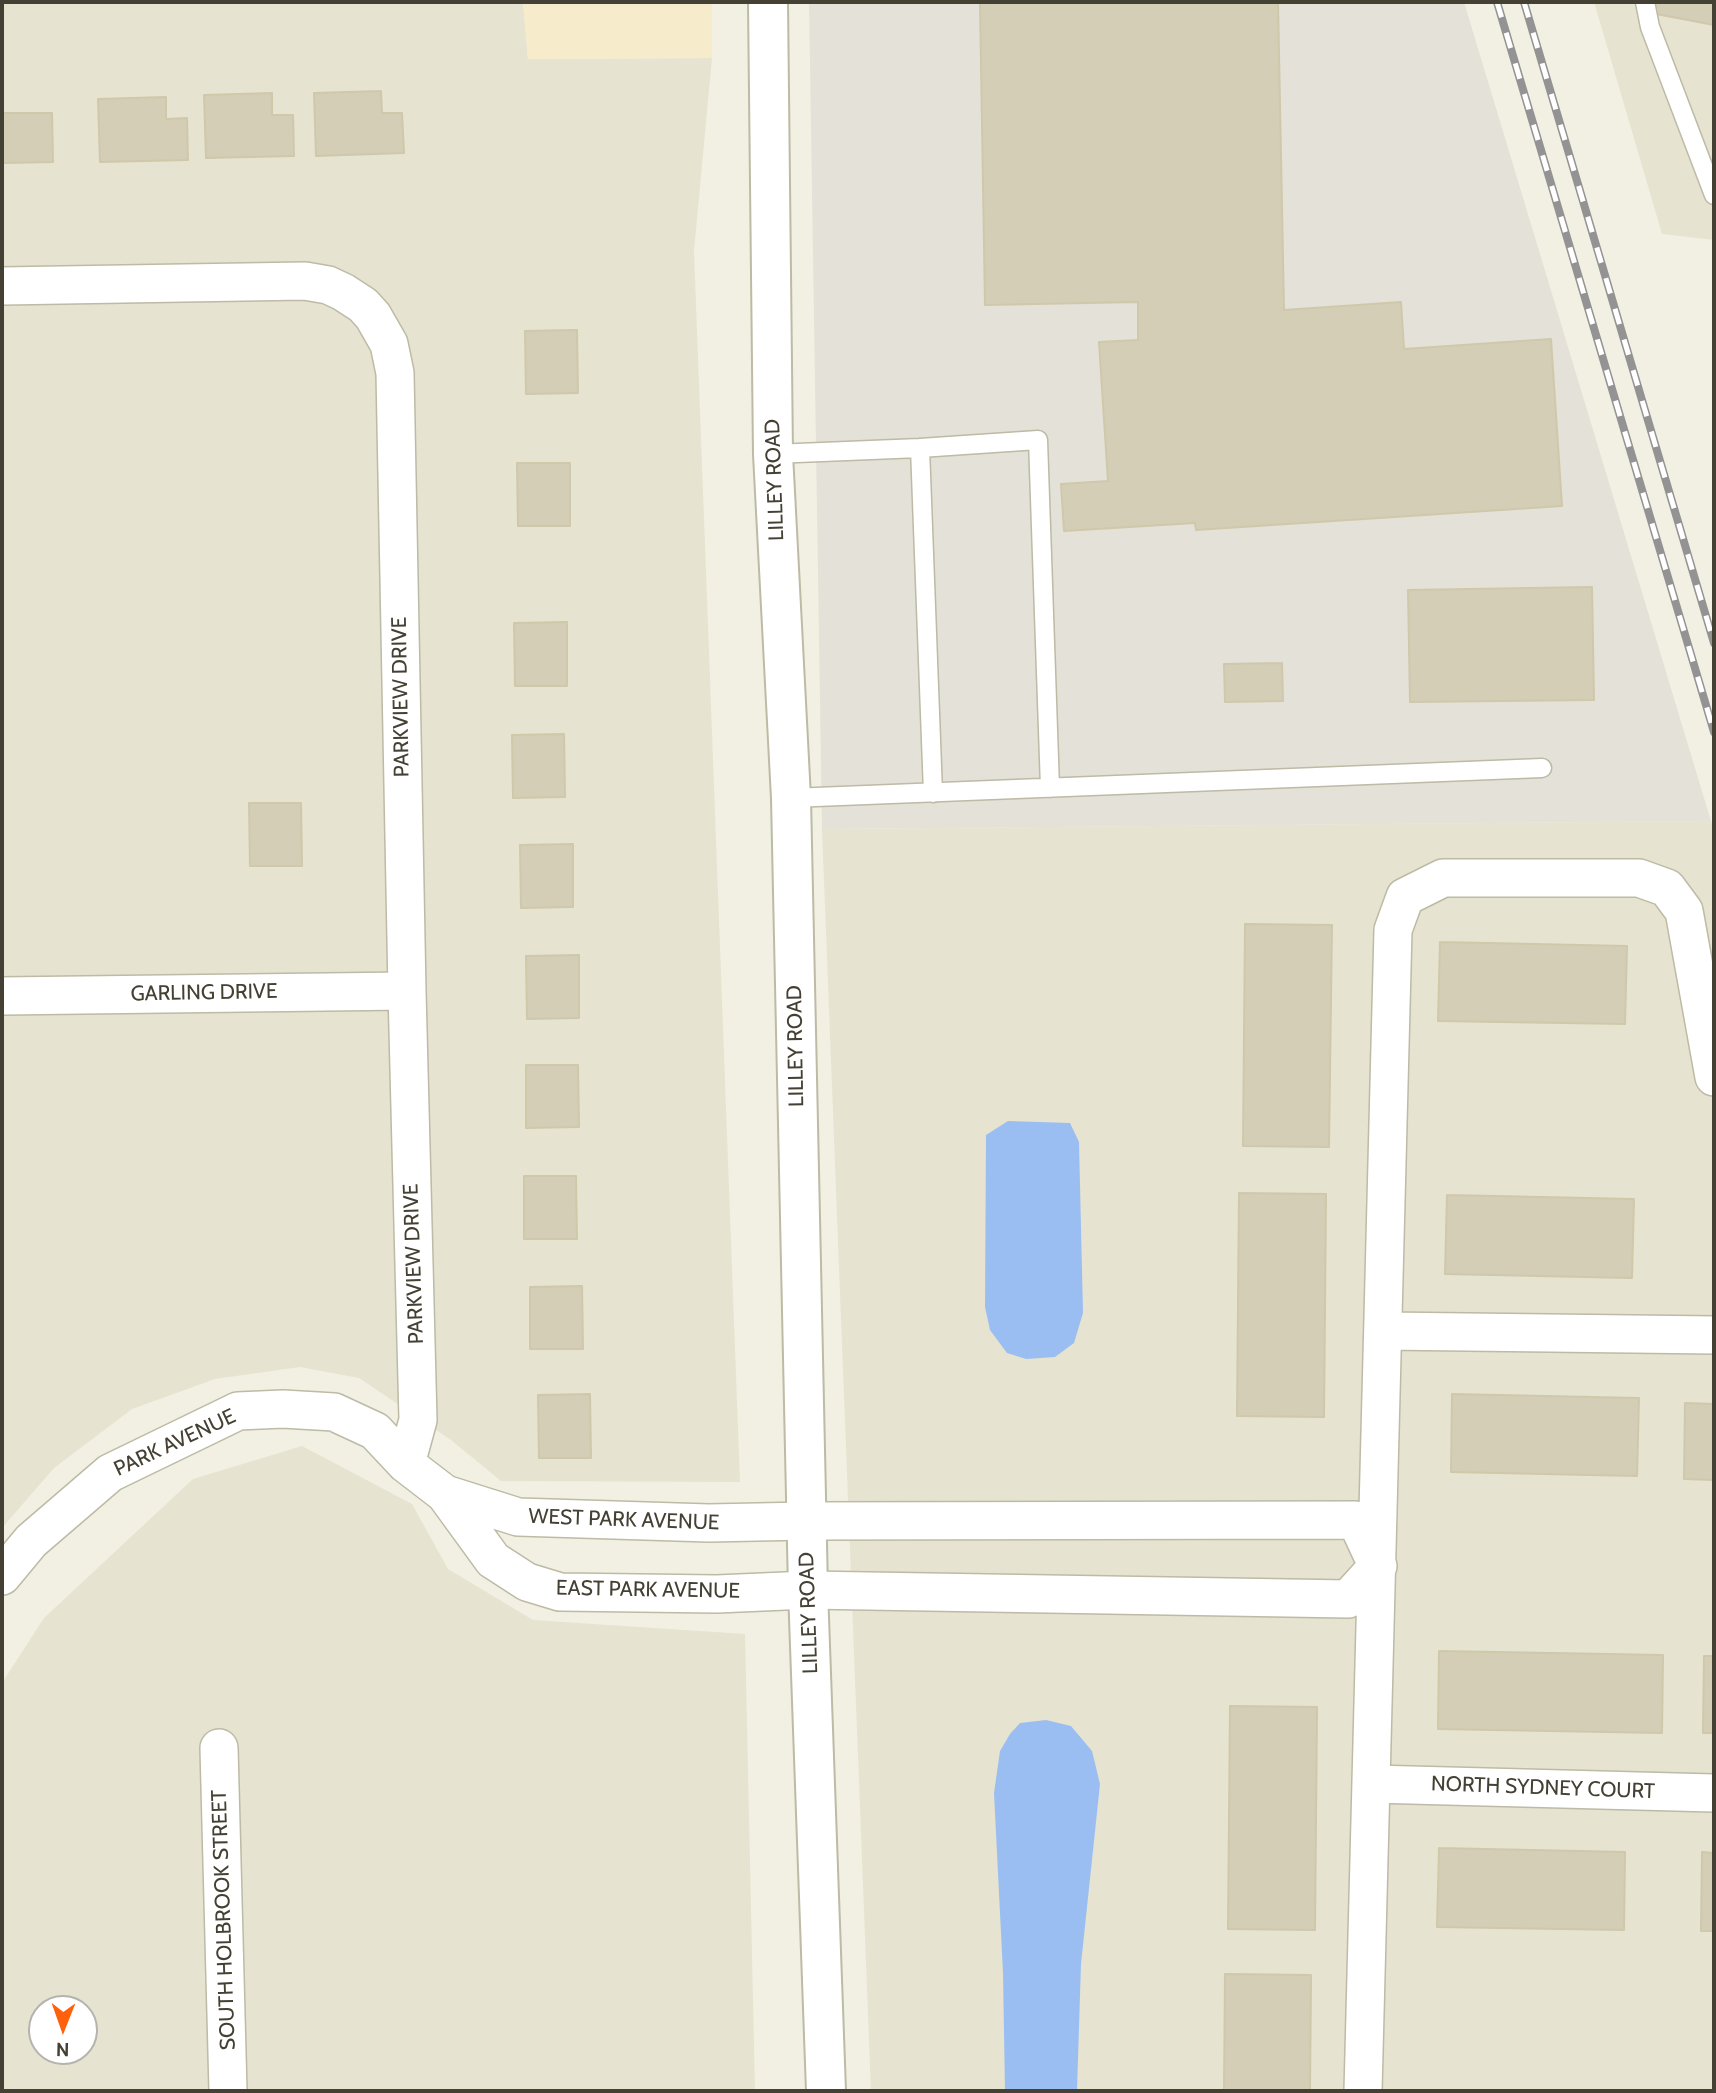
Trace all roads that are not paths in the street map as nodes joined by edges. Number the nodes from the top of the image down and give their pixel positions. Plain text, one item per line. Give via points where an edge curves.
1 (768, 2) edge
2 (1645, 2) edge
3 (1714, 195) edge
4 (2, 286) edge
5 (920, 447) junction
6 (773, 454) junction
7 (1542, 768) dead end
8 (1050, 788) junction
9 (933, 793) junction
10 (791, 798) junction
11 (407, 991) junction
12 (2, 996) edge
13 (1714, 1077) edge
14 (1384, 1331) junction
15 (1714, 1335) edge
16 (407, 1464) junction
17 (445, 1494) junction
18 (806, 1521) junction
19 (1378, 1566) junction
20 (2, 1576) edge
21 (808, 1590) junction
22 (219, 1748) dead end
23 (1372, 1784) junction
24 (1714, 1793) edge
25 (229, 2091) edge
26 (825, 2091) edge
27 (1363, 2091) edge

1 - 6 street, LILLEY ROAD
2 - 3 lane via 1650,27
4 - 11 street, PARKVIEW DRIVE via 304,281 343,292 373,316 389,344 395,373
5 - 6 lane
5 - 8 lane via 1038,440
5 - 9 lane
6 - 10 street, LILLEY ROAD
7 - 8 lane
8 - 9 lane
9 - 10 lane
10 - 18 street, LILLEY ROAD
11 - 12 street, GARLING DRIVE
11 - 16 street, PARKVIEW DRIVE via 418,1420
13 - 14 street via 1684,911 1667,888 1639,878 1443,878 1405,897 1393,930
14 - 15 street
14 - 19 street
16 - 17 street, PARK AVENUE
16 - 20 street, PARK AVENUE via 375,1431 334,1412 238,1410 110,1473 31,1541
17 - 18 street, WEST PARK AVENUE via 518,1517
17 - 21 street, EAST PARK AVENUE via 493,1560 527,1582 559,1591 717,1594
18 - 19 street, WEST PARK AVENUE via 1356,1520
18 - 21 street, LILLEY ROAD
19 - 21 street, EAST PARK AVENUE via 1348,1599
19 - 23 street
21 - 26 street, LILLEY ROAD
22 - 25 street, SOUTH HOLBROOK STREET
23 - 24 street, NORTH SYDNEY COURT
23 - 27 street

